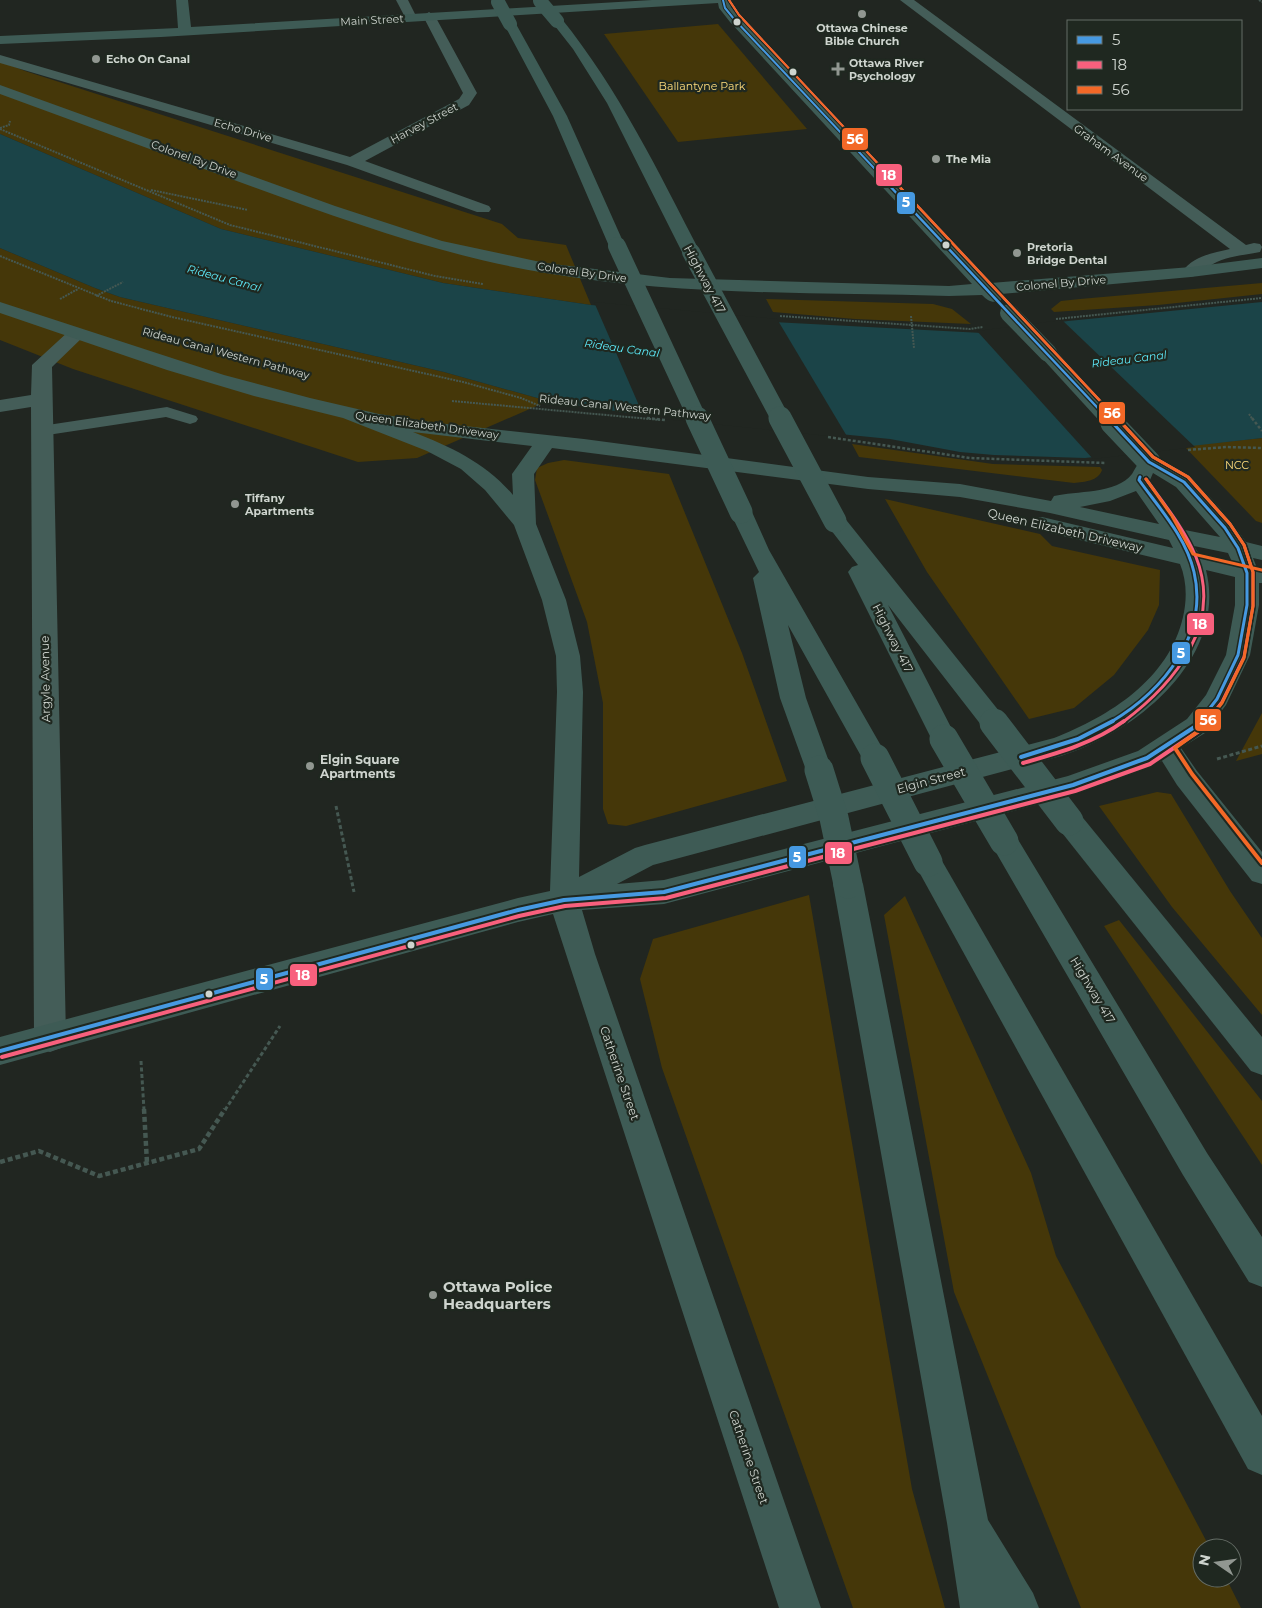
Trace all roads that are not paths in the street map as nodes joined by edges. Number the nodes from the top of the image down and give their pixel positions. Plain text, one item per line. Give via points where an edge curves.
1 (182, 0) edge
2 (402, 0) edge
3 (539, 0) edge
4 (714, 0) edge
5 (723, 0) edge
6 (906, 0) edge
7 (497, 1) edge
8 (429, 16) junction
9 (411, 18) junction
10 (184, 31) junction
11 (0, 40) edge
12 (30, 40) junction
13 (15, 42) junction
14 (0, 44) edge
15 (0, 50) edge
16 (0, 59) edge
17 (0, 89) edge
18 (352, 162) junction
19 (483, 209) dead end
20 (1262, 246) edge
21 (1244, 251) junction
22 (1262, 263) edge
23 (1262, 271) edge
24 (1192, 272) junction
25 (986, 289) junction
26 (0, 307) edge
27 (76, 335) junction
28 (41, 399) junction
29 (0, 406) edge
30 (350, 414) junction
31 (190, 419) dead end
32 (42, 430) junction
33 (546, 441) junction
34 (1144, 471) junction
35 (868, 483) junction
36 (1029, 502) junction
37 (835, 521) junction
38 (525, 524) junction
39 (1183, 547) junction
40 (1238, 548) junction
41 (758, 550) junction
42 (1262, 553) edge
43 (1254, 574) edge
44 (1262, 636) edge
45 (1238, 655) junction
46 (1166, 746) junction
47 (1260, 868) edge
48 (564, 900) junction
49 (50, 1038) junction
50 (0, 1052) edge
51 (1262, 1061) edge
52 (1262, 1269) edge
53 (1262, 1455) edge
54 (968, 1523) junction
55 (800, 1608) edge
56 (981, 1608) edge
57 (1018, 1608) edge

1 - 10 main road
2 - 9 street
3 - 37 highway, Highway 417, bridge via 583,54 632,136
4 - 8 main road, Main Street
5 - 25 main road via 734,20
6 - 21 street, Graham Avenue
7 - 41 highway, bridge via 560,116
8 - 9 main road, Main Street
8 - 18 street, Harvey Street via 470,93 464,102
9 - 10 main road, Main Street
10 - 12 main road, Main Street
11 - 12 main road, Main Street
12 - 13 main road, Main Street
13 - 14 main road, Main Street
13 - 15 street
16 - 18 street, Echo Drive
17 - 25 main road, Colonel By Drive via 329,209 438,244 545,268 680,283 940,291
18 - 19 street, Echo Drive
20 - 21 street
21 - 24 street via 1209,259
22 - 24 main road, Colonel By Drive
23 - 24 main road, Colonel By Drive
24 - 25 main road, Colonel By Drive
25 - 34 main road, bridge
26 - 27 main road, Queen Elizabeth Driveway
27 - 28 street, Argyle Avenue via 42,365
27 - 30 main road, Queen Elizabeth Driveway via 188,370
28 - 29 street
28 - 32 street, Argyle Avenue
30 - 33 main road, Queen Elizabeth Driveway via 442,430
30 - 38 main road via 434,447 468,465 493,485
31 - 32 lane via 167,412
32 - 49 street, Argyle Avenue
33 - 35 main road, Queen Elizabeth Driveway
33 - 38 main road via 523,474
34 - 36 main road via 1119,492 1091,500
34 - 39 main road, Elgin Street
34 - 40 main road, Elgin Street via 1184,482
35 - 36 main road, Queen Elizabeth Driveway via 903,483
35 - 39 main road, Queen Elizabeth Driveway via 901,495
36 - 39 main road, Queen Elizabeth Driveway
37 - 51 highway, bridge via 1068,821
37 - 52 highway, Highway 417, bridge via 944,739 1195,1164
38 - 48 main road, Catherine Street via 554,600 568,656 570,692
39 - 40 main road, Queen Elizabeth Driveway
39 - 43 main road, Queen Elizabeth Driveway
39 - 48 main road, Elgin Street via 1197,581 1191,634 1182,655 1154,690 1096,731 1043,751 645,856
40 - 42 main road, Queen Elizabeth Driveway
40 - 43 main road, Elgin Street
41 - 53 highway, bridge via 875,758 928,862
41 - 54 highway, bridge via 793,698 834,818
43 - 45 main road, Elgin Street
44 - 45 main road
45 - 46 main road, Elgin Street via 1217,699 1196,726
46 - 47 main road via 1187,778
46 - 48 main road, Elgin Street via 1147,758 1073,784 664,892
48 - 49 main road, Elgin Street
48 - 55 main road, Catherine Street
49 - 50 main road, Elgin Street
54 - 56 highway
54 - 57 highway

